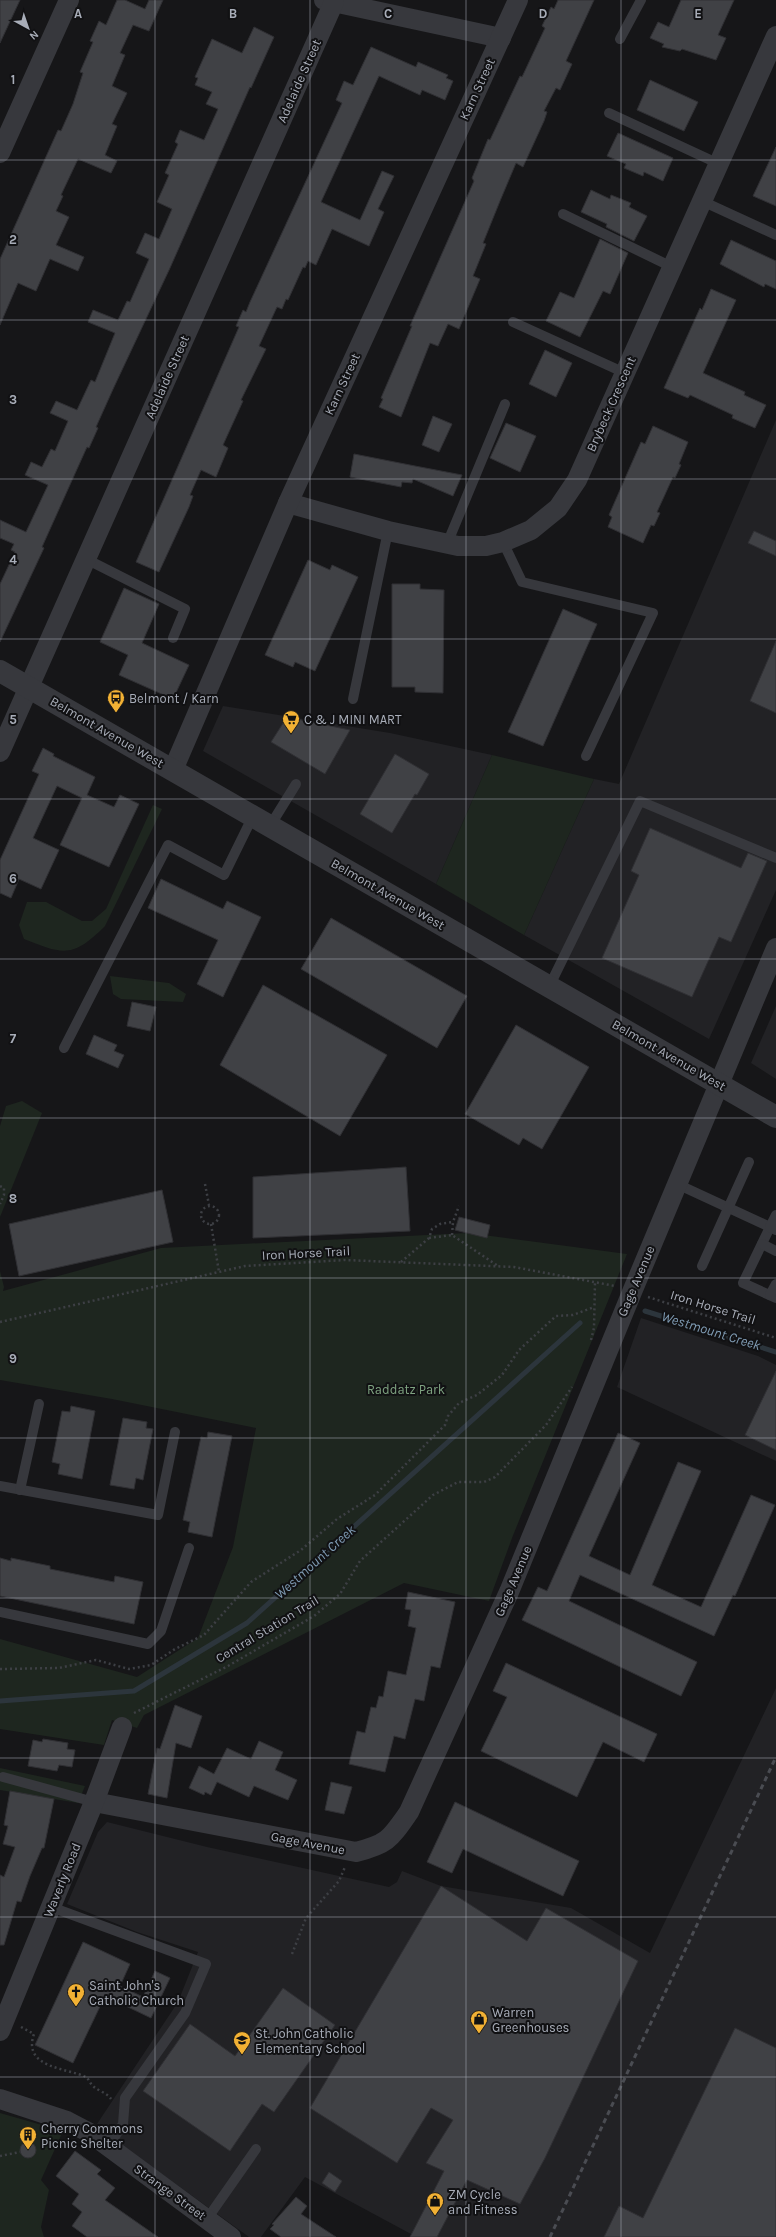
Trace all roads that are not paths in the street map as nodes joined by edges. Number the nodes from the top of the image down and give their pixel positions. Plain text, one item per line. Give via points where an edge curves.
1 (69, 0) edge
2 (518, 0) edge
3 (641, 0) edge
4 (329, 1) edge
5 (776, 36) edge
6 (501, 38) junction
7 (620, 38) dead end
8 (609, 113) dead end
9 (0, 153) edge
10 (719, 164) junction
11 (702, 201) junction
12 (563, 214) dead end
13 (776, 235) edge
14 (672, 267) junction
15 (512, 322) dead end
16 (625, 373) junction
17 (505, 404) dead end
18 (288, 503) junction
19 (388, 530) junction
20 (503, 542) junction
21 (447, 544) junction
22 (86, 559) junction
23 (173, 638) dead end
24 (0, 671) edge
25 (29, 687) junction
26 (353, 699) dead end
27 (0, 752) edge
28 (586, 756) dead end
29 (173, 770) junction
30 (296, 784) dead end
31 (262, 821) junction
32 (776, 858) edge
33 (776, 948) edge
34 (549, 986) junction
35 (64, 1048) dead end
36 (718, 1084) junction
37 (776, 1117) edge
38 (749, 1162) dead end
39 (677, 1184) junction
40 (728, 1207) junction
41 (776, 1215) edge
42 (773, 1228) edge
43 (762, 1244) junction
44 (776, 1251) edge
45 (702, 1266) dead end
46 (776, 1284) edge
47 (773, 1296) edge
48 (39, 1404) dead end
49 (175, 1432) dead end
50 (0, 1486) edge
51 (20, 1490) junction
52 (189, 1548) dead end
53 (0, 1612) edge
54 (122, 1728) road end
55 (3, 1777) dead end
56 (94, 1802) junction
57 (51, 1907) junction
58 (8, 2028) edge
59 (0, 2099) edge
60 (108, 2146) junction
61 (256, 2149) dead end
62 (207, 2219) junction
63 (231, 2237) edge

1 - 9 street
2 - 6 street, Karn Street
3 - 7 lane
4 - 6 street
4 - 22 street, Adelaide Street
5 - 10 street, Brybeck Crescent
6 - 18 street, Karn Street
8 - 10 lane
10 - 11 street, Brybeck Crescent
11 - 13 lane
11 - 14 street, Brybeck Crescent
12 - 14 lane
14 - 16 street, Brybeck Crescent
15 - 16 lane
16 - 20 street, Brybeck Crescent via 577,480 558,508 531,530
17 - 21 lane
18 - 19 street, Brybeck Crescent
18 - 29 street, Karn Street
19 - 21 street, Brybeck Crescent
19 - 26 lane
20 - 21 street, Brybeck Crescent via 486,546
20 - 28 lane via 522,582 653,613
22 - 23 lane via 185,609
22 - 25 street, Adelaide Street
24 - 25 street, Belmont Avenue West
25 - 27 street, Adelaide Street
25 - 29 street, Belmont Avenue West
29 - 31 street, Belmont Avenue West
30 - 31 lane
31 - 34 street, Belmont Avenue West
31 - 35 lane via 224,875 168,846
32 - 34 lane via 640,801
33 - 36 street, Gage Avenue
34 - 36 street, Belmont Avenue West
36 - 37 street, Belmont Avenue West
36 - 39 street, Gage Avenue
38 - 40 lane
39 - 40 lane
39 - 56 street, Gage Avenue via 510,1592 409,1812 392,1836 378,1847 356,1852
40 - 42 lane
40 - 45 lane
41 - 42 lane
42 - 43 lane
43 - 44 lane
43 - 47 lane via 743,1283
46 - 47 lane
48 - 51 lane
49 - 51 lane via 158,1515
50 - 51 lane
52 - 53 lane via 161,1631 148,1644
54 - 56 street, Waverly Road
55 - 56 lane, Gage Avenue
56 - 57 street, Waverly Road
57 - 58 street, Waverly Road
57 - 60 lane via 206,1964 185,2013 125,2098 123,2124
59 - 60 street, Strange Street via 67,2121
60 - 62 street, Strange Street
61 - 62 lane
62 - 63 street, Strange Street

